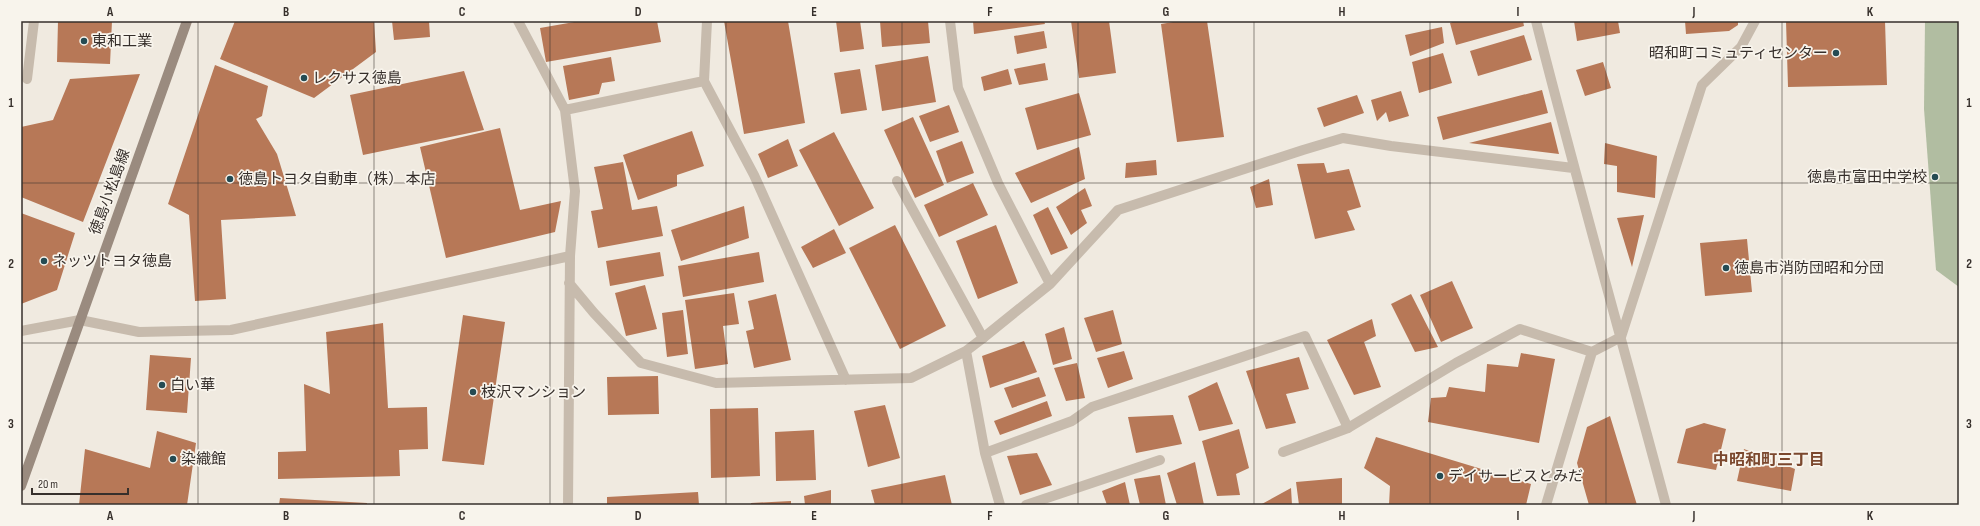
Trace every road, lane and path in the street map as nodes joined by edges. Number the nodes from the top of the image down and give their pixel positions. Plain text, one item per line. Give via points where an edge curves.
1 (34, 21) edge
2 (187, 21) edge
3 (518, 21) edge
4 (707, 21) edge
5 (950, 21) edge
6 (1536, 21) edge
7 (1755, 21) edge
8 (27, 79) dead end
9 (704, 81) junction
10 (565, 110) junction
11 (1573, 168) junction
12 (897, 181) dead end
13 (570, 256) junction
14 (569, 283) junction
15 (1050, 284) junction
16 (80, 320) junction
17 (21, 331) edge
18 (1621, 337) junction
19 (983, 338) junction
20 (966, 351) junction
21 (1592, 352) junction
22 (846, 380) junction
23 (1348, 428) junction
24 (1283, 452) dead end
25 (985, 453) junction
26 (1160, 460) dead end
27 (21, 486) edge
28 (568, 505) edge
29 (1000, 505) edge
30 (1026, 505) edge
31 (1546, 505) edge
32 (1666, 505) edge

1 - 8 street
2 - 16 main road, 徳島小松島線
3 - 10 street
4 - 9 street
5 - 15 street via 958,88 998,183
6 - 11 street
7 - 18 street via 1741,47 1702,85
9 - 10 street
9 - 22 street via 754,176
10 - 13 street via 574,191
11 - 15 street via 1343,138 1118,210
11 - 18 street
12 - 19 street
13 - 14 street
13 - 16 street via 231,330 139,332
14 - 22 street via 641,363 716,383
14 - 28 street
15 - 19 street
16 - 17 street
16 - 27 main road, 徳島小松島線
18 - 21 street
18 - 32 street
19 - 20 street
20 - 22 street via 910,378
20 - 25 street
21 - 23 street via 1520,329 1456,363
21 - 31 street
23 - 24 street
23 - 25 street via 1305,336 1092,407 1072,421
25 - 29 street
26 - 30 street

